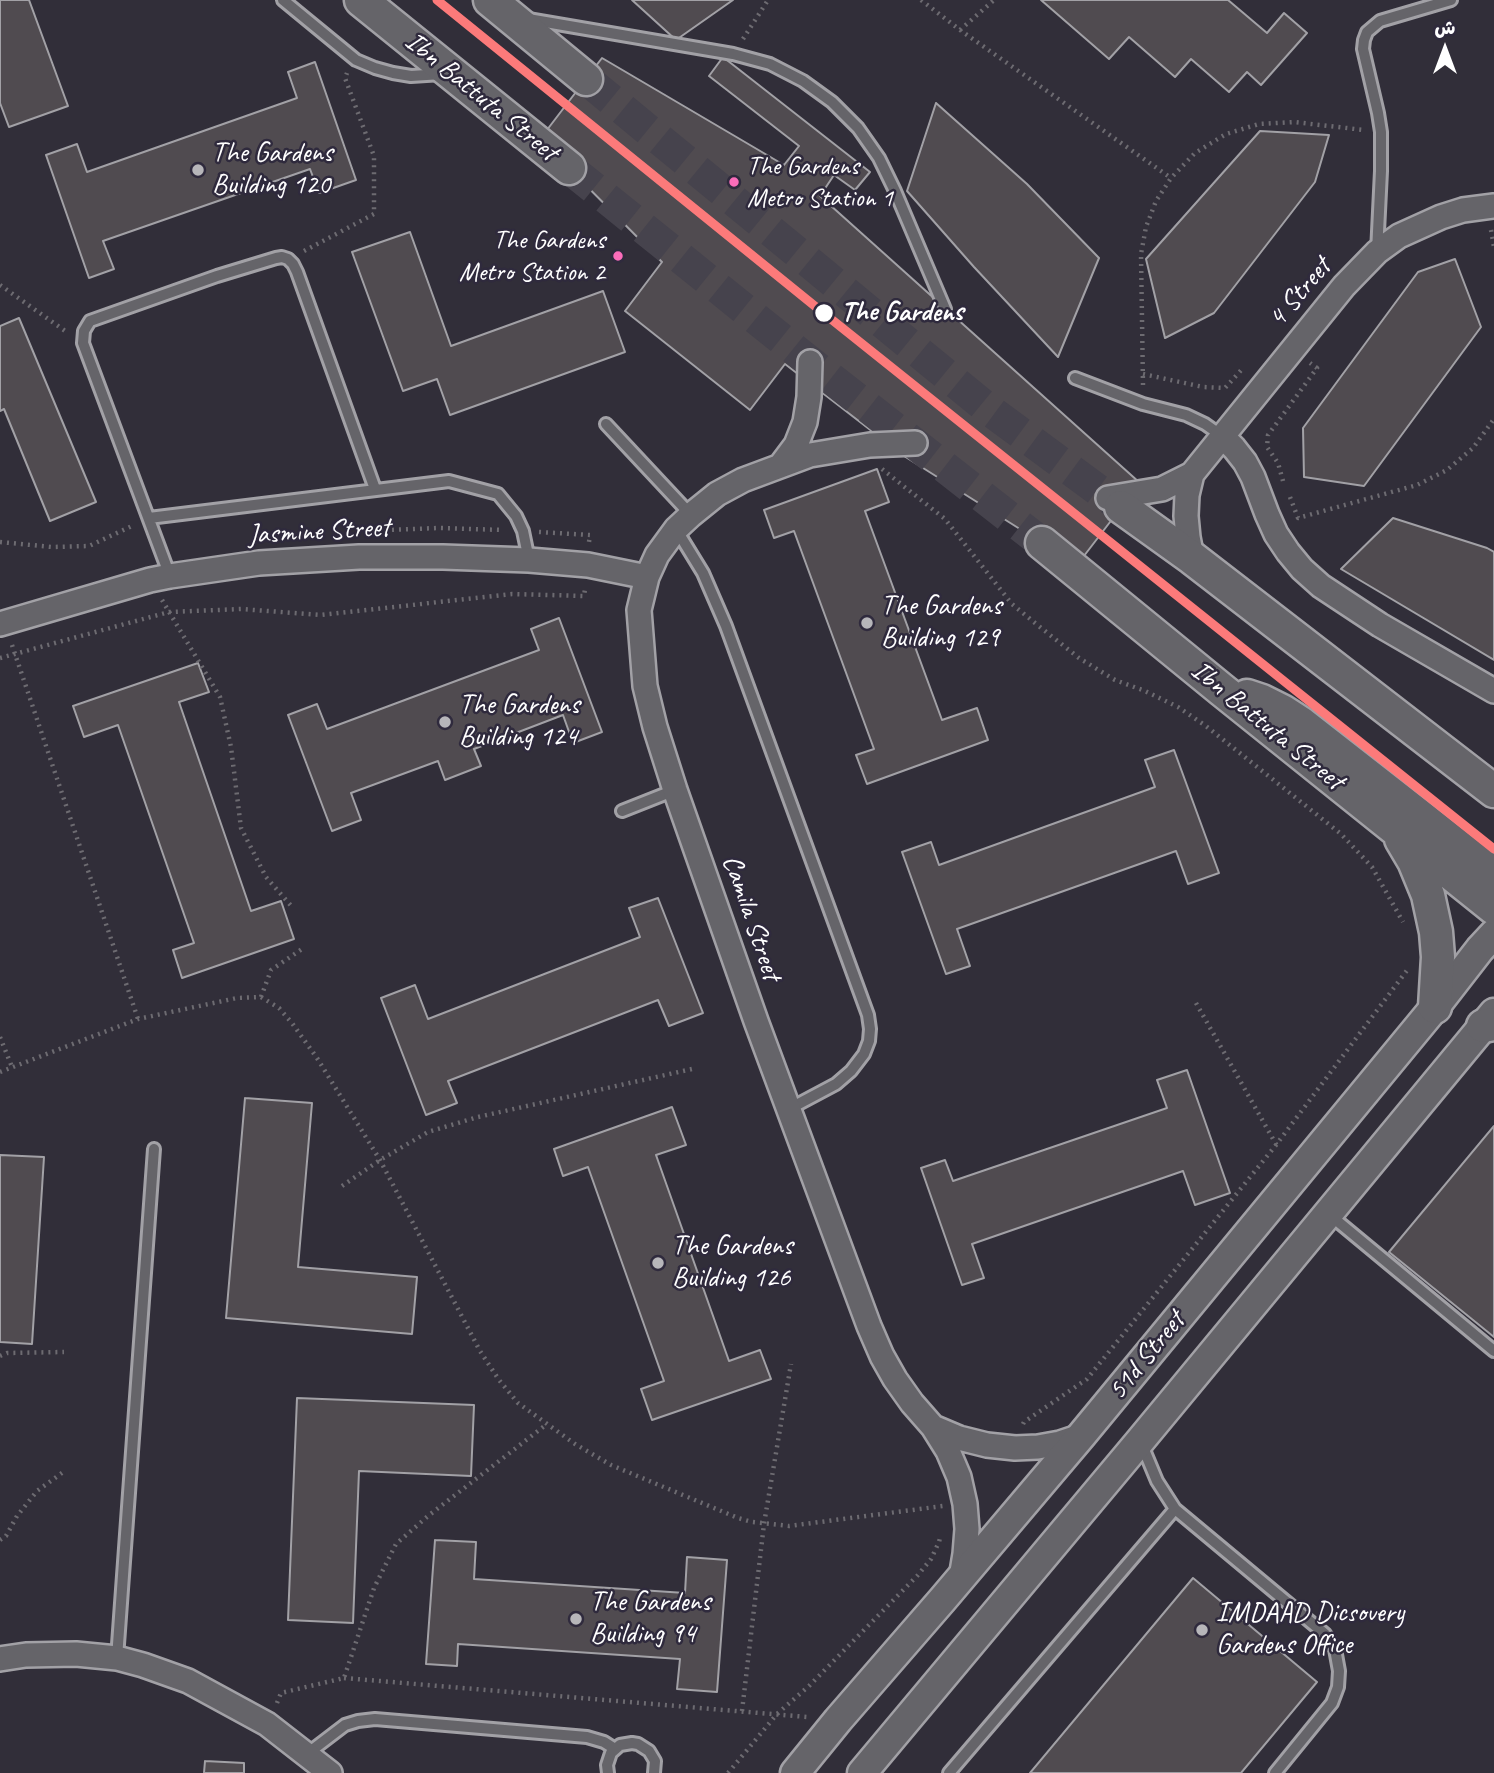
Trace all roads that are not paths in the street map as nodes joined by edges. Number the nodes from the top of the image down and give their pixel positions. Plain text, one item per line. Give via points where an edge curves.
1 (283, 0) edge
2 (361, 0) edge
3 (1451, 0) edge
4 (500, 8) edge
5 (451, 73) junction
6 (586, 79) tunnel mouth
7 (569, 168) tunnel mouth
8 (1494, 206) edge
9 (1377, 251) junction
10 (945, 309) dead end
11 (810, 362) dead end
12 (1075, 378) dead end
13 (606, 424) dead end
14 (1222, 436) junction
15 (915, 443) dead end
16 (781, 465) junction
17 (1192, 474) junction
18 (375, 489) junction
19 (1114, 503) joint
20 (149, 518) junction
21 (683, 522) junction
22 (1042, 543) tunnel mouth
23 (1192, 558) junction
24 (529, 560) junction
25 (647, 577) junction
26 (160, 578) junction
27 (2, 624) edge
28 (1222, 691) junction
29 (1494, 691) edge
30 (675, 790) junction
31 (1494, 791) edge
32 (622, 811) dead end
33 (1395, 829) junction
34 (1494, 874) edge
35 (1494, 908) edge
36 (1494, 934) edge
37 (1435, 1007) junction
38 (1490, 1021) edge
39 (789, 1109) junction
40 (154, 1149) dead end
41 (1328, 1213) junction
42 (1494, 1351) edge
43 (933, 1427) junction
44 (1082, 1436) junction
45 (1140, 1441) junction
46 (1175, 1508) junction
47 (961, 1578) junction
48 (117, 1658) junction
49 (0, 1659) edge
50 (615, 1749) junction
51 (307, 1754) junction
52 (330, 1773) edge
53 (608, 1773) edge
54 (654, 1773) edge
55 (794, 1773) edge
56 (862, 1773) edge
57 (949, 1773) edge
58 (1275, 1773) edge

1 - 5 lane via 356,60 411,76
2 - 5 main road, Ibn Battuta Street
3 - 9 lane via 1380,21 1367,32 1363,49 1381,132
4 - 6 main road
4 - 10 lane via 733,54 769,64 803,81 858,128 879,159
5 - 7 main road, Ibn Battuta Street
8 - 9 street, 4 Street via 1441,216
9 - 14 street, 4 Street
11 - 16 street via 805,422
12 - 14 lane via 1186,415
13 - 21 lane
14 - 17 street, 4 Street
14 - 29 street via 1245,462 1271,524 1302,569 1380,625
15 - 16 street, Camila Street via 842,449
16 - 21 street, Camila Street via 717,494
17 - 19 street, 4 Street via 1162,489
17 - 23 street, 4 Street via 1186,516
18 - 20 lane
18 - 20 lane via 297,272 288,259 276,258 90,321 83,331 83,343
18 - 24 lane via 449,481 498,494 516,516
19 - 23 main road
20 - 26 lane
21 - 25 street, Camila Street via 657,555
21 - 39 lane via 726,626 868,1016 869,1041 852,1071
22 - 28 main road, Ibn Battuta Street
23 - 31 main road
24 - 25 street, Jasmine Street
24 - 26 street, Jasmine Street via 359,557 259,563
25 - 30 street, Camila Street via 639,610 645,686
26 - 27 street, Jasmine Street
28 - 33 main road, Ibn Battuta Street
28 - 34 main road via 1282,711
30 - 32 lane
30 - 39 street, Camila Street
33 - 35 main road, Ibn Battuta Street
33 - 37 main road via 1428,895 1436,932
36 - 37 street, 51d Street
37 - 44 street, 51d Street
38 - 41 street, 51d Street
39 - 43 street, Camila Street via 882,1356
40 - 48 lane
41 - 42 lane
41 - 45 street, 51d Street
43 - 44 street, Camila Street via 959,1438 1015,1448
43 - 47 street, Camila Street via 958,1477 954,1505 967,1529
44 - 47 street, 51d Street
45 - 46 lane
45 - 56 street, 51d Street
46 - 57 lane
46 - 58 lane via 1325,1633 1335,1649 1339,1671 1332,1703
47 - 55 street, 51d Street
48 - 49 street via 76,1654
48 - 51 street via 188,1681 267,1724
50 - 51 lane via 587,1737 375,1719 345,1725
50 - 53 lane via 608,1759
50 - 54 lane via 626,1743 644,1747 653,1756
51 - 52 street

